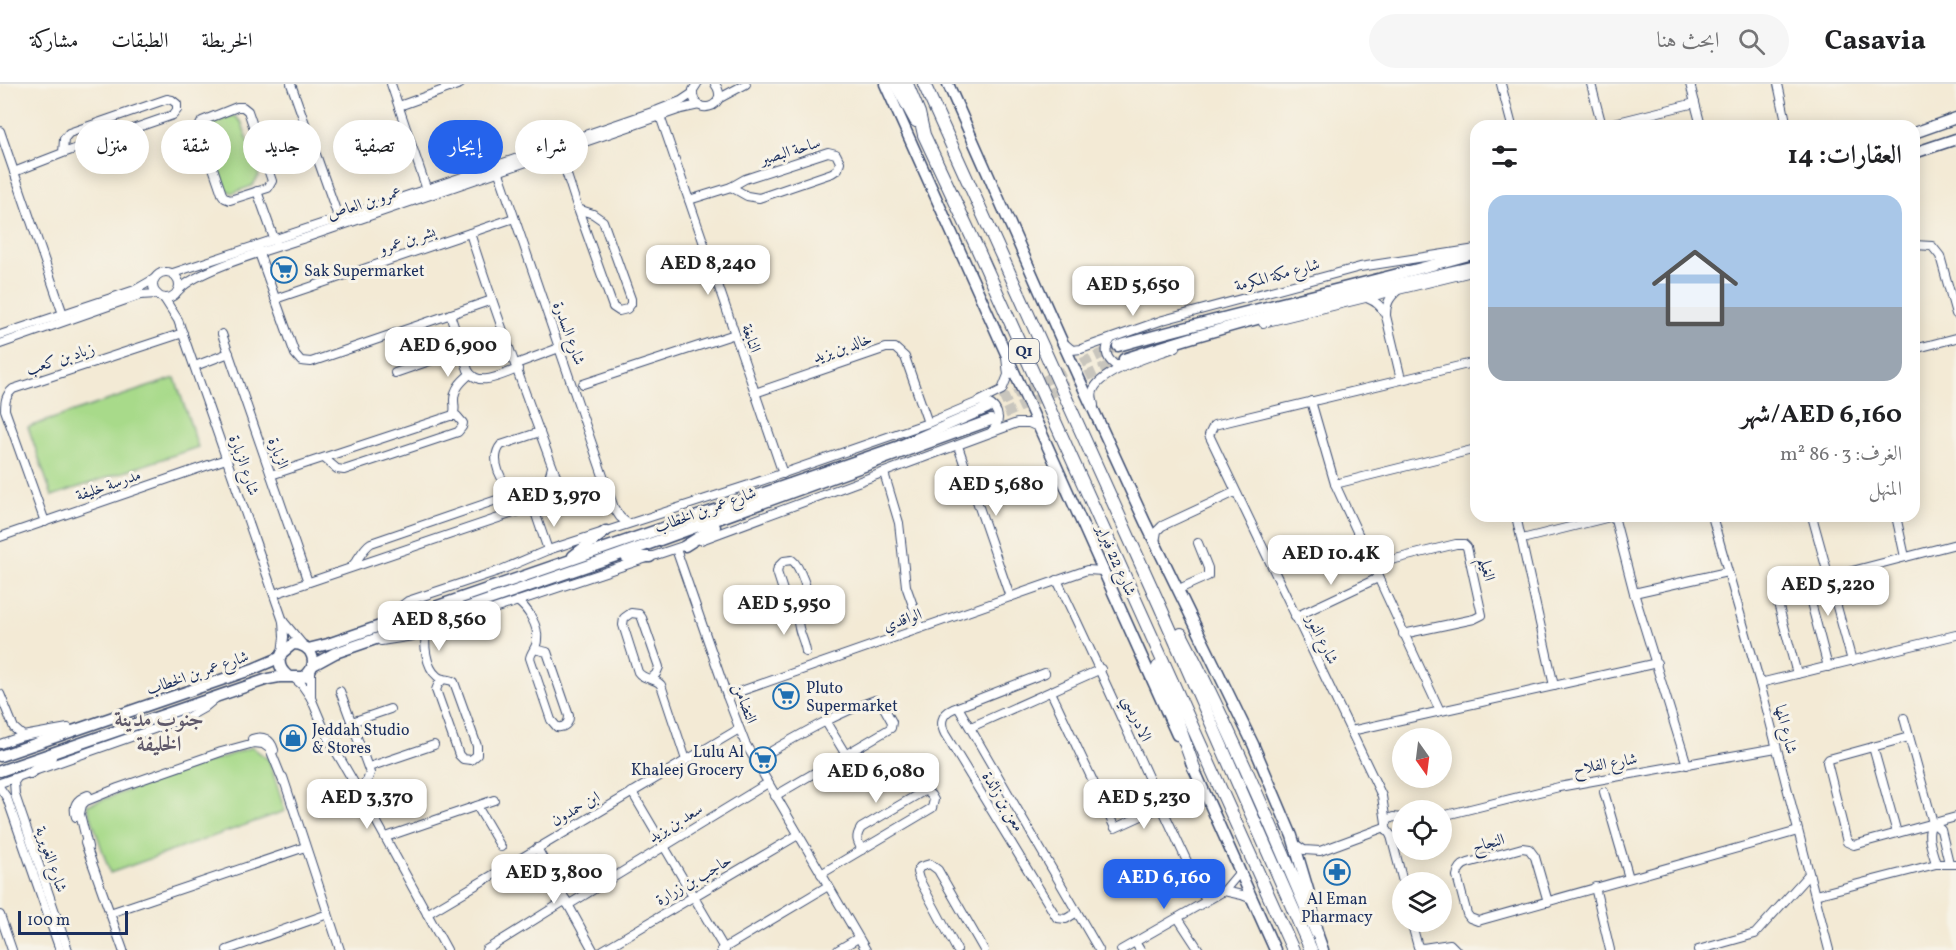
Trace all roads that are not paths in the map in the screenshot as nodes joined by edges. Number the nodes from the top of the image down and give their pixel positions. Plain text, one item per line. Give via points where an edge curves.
1 (291, 84) edge
2 (391, 84) edge
3 (460, 84) edge
4 (885, 84) edge
5 (896, 84) edge
6 (908, 84) edge
7 (924, 84) edge
8 (948, 84) edge
9 (1501, 84) edge
10 (1590, 84) edge
11 (1690, 84) edge
12 (1778, 84) edge
13 (716, 85) edge
14 (743, 85) edge
15 (695, 87) edge
16 (718, 99) junction
17 (1695, 103) junction
18 (699, 105) junction
19 (399, 106) junction
20 (659, 113) junction
21 (1956, 118) edge
22 (1510, 120) edge
23 (1600, 120) edge
24 (1626, 120) edge
25 (1699, 120) edge
26 (1786, 120) edge
27 (1938, 124) junction
28 (1920, 127) edge
29 (0, 131) edge
30 (1920, 131) edge
31 (924, 135) junction
32 (588, 137) edge
33 (1955, 140) edge
34 (1920, 151) edge
35 (63, 153) junction
36 (14, 172) junction
37 (480, 174) edge
38 (499, 174) edge
39 (567, 174) edge
40 (731, 187) junction
41 (257, 191) junction
42 (428, 193) junction
43 (689, 200) junction
44 (578, 209) junction
45 (514, 218) junction
46 (340, 221) junction
47 (470, 233) junction
48 (275, 244) junction
49 (1920, 245) edge
50 (258, 250) junction
51 (1470, 250) edge
52 (1470, 255) edge
53 (1470, 270) edge
54 (1470, 271) edge
55 (173, 273) junction
56 (154, 279) junction
57 (1398, 290) junction
58 (178, 291) junction
59 (160, 296) junction
60 (1366, 298) junction
61 (275, 299) junction
62 (492, 300) junction
63 (450, 314) junction
64 (1956, 315) edge
65 (64, 316) junction
66 (1386, 316) junction
67 (178, 320) junction
68 (183, 333) junction
69 (222, 334) dead end
70 (735, 334) junction
71 (0, 335) edge
72 (1060, 337) junction
73 (1956, 338) edge
74 (1114, 342) junction
75 (0, 344) edge
76 (1920, 347) edge
77 (559, 348) junction
78 (462, 350) junction
79 (229, 353) junction
80 (1005, 354) junction
81 (1126, 362) junction
82 (1470, 363) edge
83 (195, 366) junction
84 (517, 366) junction
85 (395, 373) dead end
86 (470, 374) junction
87 (1401, 379) junction
88 (583, 384) dead end
89 (755, 393) junction
90 (455, 395) junction
91 (1311, 401) junction
92 (982, 405) junction
93 (453, 415) junction
94 (1098, 417) junction
95 (462, 420) junction
96 (991, 420) tunnel mouth
97 (928, 423) junction
98 (1040, 428) junction
99 (540, 432) junction
100 (990, 434) junction
101 (958, 446) junction
102 (1470, 450) edge
103 (324, 458) junction
104 (226, 459) junction
105 (552, 467) junction
106 (884, 473) junction
107 (783, 474) junction
108 (271, 475) junction
109 (543, 484) junction
110 (1335, 484) junction
111 (1235, 492) junction
112 (517, 493) junction
113 (549, 501) junction
114 (537, 504) junction
115 (527, 508) junction
116 (746, 510) junction
117 (616, 513) junction
118 (536, 515) junction
119 (45, 522) junction
120 (1145, 522) junction
121 (1518, 522) edge
122 (1590, 522) edge
123 (1616, 522) edge
124 (1714, 522) edge
125 (1814, 522) edge
126 (1897, 522) edge
127 (627, 523) junction
128 (1162, 526) junction
129 (610, 529) junction
130 (0, 537) edge
131 (1522, 539) junction
132 (1155, 542) junction
133 (1198, 543) dead end
134 (1956, 544) edge
135 (681, 547) junction
136 (548, 550) junction
137 (362, 553) junction
138 (1096, 553) junction
139 (616, 556) junction
140 (650, 557) junction
141 (1905, 557) junction
142 (369, 562) junction
143 (561, 564) junction
144 (1371, 565) junction
145 (349, 568) junction
146 (1087, 570) junction
147 (1103, 571) junction
148 (1727, 572) junction
149 (1829, 577) junction
150 (1378, 578) junction
151 (1057, 580) junction
152 (308, 582) junction
153 (1807, 587) dead end
154 (1179, 589) junction
155 (1634, 593) junction
156 (274, 594) junction
157 (536, 595) junction
158 (1776, 596) dead end
159 (1010, 597) junction
160 (517, 602) junction
161 (1159, 604) junction
162 (788, 606) junction
163 (804, 610) junction
164 (1295, 617) junction
165 (1144, 620) junction
166 (283, 621) junction
167 (382, 625) junction
168 (921, 628) junction
169 (428, 631) junction
170 (1403, 634) junction
171 (1956, 635) edge
172 (407, 637) junction
173 (359, 644) junction
174 (305, 647) junction
175 (534, 649) junction
176 (547, 652) junction
177 (806, 652) junction
178 (280, 655) junction
179 (1852, 661) junction
180 (1657, 663) junction
181 (811, 666) junction
182 (1828, 666) junction
183 (659, 667) junction
184 (312, 668) junction
185 (1101, 669) junction
186 (1046, 673) dead end
187 (1797, 674) junction
188 (291, 677) junction
189 (443, 679) junction
190 (650, 679) junction
191 (1760, 683) junction
192 (1554, 686) junction
193 (436, 690) junction
194 (340, 691) dead end
195 (1051, 692) junction
196 (0, 694) edge
197 (727, 696) junction
198 (218, 697) junction
199 (311, 698) junction
200 (4, 706) junction
201 (958, 707) junction
202 (390, 709) dead end
203 (1440, 711) junction
204 (1904, 718) dead end
205 (352, 722) junction
206 (825, 722) junction
207 (90, 725) junction
208 (971, 728) junction
209 (739, 729) junction
210 (1351, 731) junction
211 (23, 736) junction
212 (1909, 737) junction
213 (3, 743) edge
214 (434, 745) dead end
215 (1873, 747) junction
216 (1776, 748) junction
217 (58, 751) junction
218 (846, 755) junction
219 (0, 756) edge
220 (688, 759) junction
221 (754, 761) junction
222 (1687, 765) junction
223 (369, 767) junction
224 (1194, 768) junction
225 (0, 771) edge
226 (30, 773) junction
227 (17, 778) junction
228 (0, 783) edge
229 (768, 783) junction
230 (0, 788) edge
231 (358, 789) junction
232 (632, 792) junction
233 (1604, 792) dead end
234 (775, 796) junction
235 (1382, 796) junction
236 (494, 800) dead end
237 (477, 806) junction
238 (1161, 807) junction
239 (1392, 807) edge
240 (1452, 814) edge
241 (1956, 817) edge
242 (1392, 818) edge
243 (1933, 823) junction
244 (1386, 825) junction
245 (1798, 831) junction
246 (1897, 833) junction
247 (798, 835) junction
248 (1390, 836) joint
249 (386, 837) junction
250 (1295, 844) junction
251 (305, 846) junction
252 (664, 846) junction
253 (501, 847) dead end
254 (537, 848) junction
255 (862, 850) junction
256 (1400, 860) edge
257 (1400, 864) junction
258 (1936, 864) junction
259 (1953, 864) edge
260 (1240, 872) junction
261 (1401, 872) edge
262 (821, 874) junction
263 (1809, 874) junction
264 (1629, 878) junction
265 (828, 886) junction
266 (1595, 887) junction
267 (1224, 891) junction
268 (693, 896) junction
269 (1815, 896) junction
270 (1252, 899) junction
271 (1206, 901) junction
272 (567, 902) junction
273 (1548, 902) junction
274 (1077, 912) junction
275 (110, 914) junction
276 (328, 914) junction
277 (426, 914) junction
278 (0, 915) edge
279 (1178, 918) junction
280 (1414, 932) edge
281 (1317, 933) junction
282 (858, 938) junction
283 (1138, 946) edge
284 (724, 949) edge
285 (11, 950) edge
286 (60, 950) edge
287 (68, 950) edge
288 (123, 950) edge
289 (227, 950) edge
290 (340, 950) edge
291 (447, 950) edge
292 (486, 950) edge
293 (593, 950) edge
294 (603, 950) edge
295 (838, 950) edge
296 (866, 950) edge
297 (957, 950) edge
298 (984, 950) edge
299 (1099, 950) edge
300 (1121, 950) edge
301 (1199, 950) edge
302 (1275, 950) edge
303 (1293, 950) edge
304 (1311, 950) edge
305 (1323, 950) edge
306 (1456, 950) edge
307 (1610, 950) edge
308 (1698, 950) edge
309 (1829, 950) edge

1 - 46 street
2 - 19 street
3 - 19 street
4 - 80 main road, شارع 22 فبراير
5 - 31 highway
6 - 31 highway, شارع 22 فبراير / Q1
7 - 161 highway, شارع 22 فبراير / Q1
8 - 72 main road
9 - 22 street
10 - 23 street
11 - 17 street
12 - 26 street
13 - 14 street
13 - 16 street
14 - 16 street
15 - 18 street via 694,100
15 - 20 street, عمرو بن العاص via 681,101
16 - 18 street, عمرو بن العاص via 710,107
17 - 24 street
17 - 25 street
18 - 20 street, عمرو بن العاص
19 - 42 street
20 - 32 street, عمرو بن العاص
20 - 43 street, النابغة
21 - 27 main road
27 - 28 street
27 - 30 main road
29 - 36 street
31 - 165 highway, شارع 22 فبراير / Q1
33 - 34 main road
35 - 35 street via 173,115 177,104 167,99 69,133 64,139
35 - 36 street
36 - 65 street
37 - 42 street, عمرو بن العاص
38 - 45 street, شارع السدرة
39 - 44 street
40 - 40 street, ساحة البصير via 759,198 832,173 840,162 836,154 828,152
40 - 43 street, ساحة البصير
41 - 41 street via 268,188 272,181 248,111 237,107 202,120 199,129 223,196 230,200
41 - 48 street
42 - 46 street, عمرو بن العاص
43 - 70 street, النابغة
44 - 44 street via 613,307 624,310 631,299 604,224 597,216
45 - 47 street, بشر بن عمرو
45 - 77 street, شارع السدرة
46 - 48 street, عمرو بن العاص
47 - 61 street, بشر بن عمرو
47 - 62 street
48 - 50 street, عمرو بن العاص
49 - 64 street via 1932,246 1940,255
50 - 55 street, عمرو بن العاص
50 - 58 street, عمرو بن العاص via 188,281
50 - 61 street
51 - 74 street, شارع مكة المكرمة via 1360,267 1163,320
52 - 74 main road, شارع مكة المكرمة
53 - 81 main road via 1261,316 1189,337
54 - 57 street
55 - 56 street via 162,272
55 - 58 street via 180,282
56 - 59 street via 153,287
56 - 65 street
57 - 60 street
57 - 66 street via 1386,306
58 - 59 street via 171,297
58 - 67 street, شارع الزبارة
59 - 65 street via 140,295
59 - 67 street, شارع الزبارة
60 - 66 street via 1382,307
60 - 81 street
61 - 63 street via 295,354 308,362
62 - 63 street
62 - 84 street
63 - 78 street
65 - 71 street
65 - 75 street
66 - 87 street
67 - 68 street, شارع الزبارة
68 - 83 street, شارع الزبارة
68 - 119 street, زياد بن كعب via 9,392 5,410
69 - 79 street, الزبارة
70 - 88 street
70 - 89 street, النابغة
72 - 74 street, شارع مكة المكرمة via 1072,350
72 - 94 main road
73 - 76 street
74 - 81 street via 1106,350 1107,356 1115,364
77 - 84 street
77 - 117 street, شارع السدرة
78 - 85 street
78 - 86 street
79 - 83 street
79 - 108 street, الزبارة
80 - 92 street, شارع عمر بن الخطاب via 1008,375 1002,390
80 - 98 main road, شارع 22 فبراير
81 - 94 street via 1093,390
82 - 87 street
83 - 104 street, شارع الزبارة
84 - 86 street via 482,380
84 - 99 street
86 - 90 street via 457,387
87 - 91 street
89 - 97 street, خالد بن يزيد via 895,348 905,357
89 - 107 street, النابغة
90 - 93 street
90 - 95 street
91 - 110 street
91 - 111 street, شارع النور via 1214,425 1209,435
92 - 97 street, شارع عمر بن الخطاب
92 - 100 street via 988,403 998,418
92 - 143 main road, شارع عمر بن الخطاب via 897,447
93 - 95 street
93 - 103 street
94 - 120 main road
95 - 103 street via 458,432 344,470
96 - 116 main road, شارع عمر بن الخطاب
97 - 107 street, شارع عمر بن الخطاب
98 - 100 street, شارع عمر بن الخطاب via 1023,422
98 - 138 main road, شارع 22 فبراير
99 - 105 street
99 - 112 street via 497,449 495,460 503,482
100 - 101 street, شارع عمر بن الخطاب
101 - 106 street, شارع عمر بن الخطاب
101 - 159 street
102 - 110 street
103 - 108 street
104 - 119 street, مدرسة خليفة
104 - 156 street, شارع الزبارة
105 - 109 street
105 - 113 street via 558,489
106 - 135 street, شارع عمر بن الخطاب
106 - 168 street via 899,523 906,586
107 - 127 street, شارع عمر بن الخطاب
108 - 152 street, الزبارة
109 - 112 street
109 - 113 street
110 - 144 street
111 - 128 street
111 - 164 street, شارع النور
112 - 137 street via 371,543
113 - 114 street
114 - 115 street
114 - 118 street
115 - 118 street
115 - 142 street
116 - 135 main road
116 - 139 main road, شارع عمر بن الخطاب
117 - 127 street, شارع السدرة
117 - 129 street, شارع السدرة
118 - 136 street
119 - 130 street, مدرسة خليفة
120 - 128 street
120 - 132 main road
121 - 131 street
122 - 131 street
123 - 155 street
124 - 148 street, شارع المها
125 - 149 street
126 - 141 street
127 - 129 street, شارع عمر بن الخطاب
128 - 132 street
129 - 136 street, شارع عمر بن الخطاب
129 - 143 main road
131 - 192 street
132 - 154 main road
133 - 154 street via 1208,576
134 - 141 street
135 - 140 street, شارع عمر بن الخطاب
135 - 197 street, التضامن
136 - 167 street, شارع عمر بن الخطاب via 408,601
137 - 142 street
137 - 145 street
138 - 146 street
138 - 147 main road, شارع 22 فبراير
139 - 140 main road
139 - 173 main road, شارع عمر بن الخطاب
140 - 157 street, شارع عمر بن الخطاب
141 - 149 street
142 - 145 street
143 - 167 main road, شارع عمر بن الخطاب
144 - 150 street
144 - 170 street, الغيلم via 1456,544 1467,547 1482,615
145 - 152 street
146 - 147 street, الواقدي
146 - 151 street, الواقدي
147 - 224 main road, شارع 22 فبراير
148 - 155 street
148 - 191 street, شارع المها
149 - 179 street
150 - 164 street
150 - 170 street
151 - 159 street, الواقدي
151 - 185 street, الادريسي
152 - 156 street
153 - 182 street
154 - 250 main road via 1253,744
155 - 180 street
156 - 166 street, شارع الزبارة
157 - 160 street, شارع عمر بن الخطاب
157 - 176 street via 533,611
158 - 187 street
159 - 168 street, الواقدي
160 - 169 street, شارع عمر بن الخطاب
160 - 175 street via 531,615 538,638
161 - 281 highway via 1176,626 1222,714
161 - 304 highway, شارع 22 فبراير / Q1
162 - 163 street
162 - 163 street via 777,569 787,560 796,563 805,586 809,602
162 - 177 street
163 - 177 street via 798,620
164 - 210 street, شارع النور
165 - 224 highway
165 - 303 highway, شارع 22 فبراير / Q1
166 - 174 street, شارع الزبارة
166 - 178 street, شارع الزبارة
167 - 174 main road, شارع عمر بن الخطاب via 321,647
168 - 181 street, الواقدي
169 - 172 street, شارع عمر بن الخطاب
169 - 189 street via 425,652 434,674
170 - 203 street
171 - 179 street
172 - 173 street, شارع عمر بن الخطاب
172 - 193 street via 421,649
173 - 184 main road, شارع عمر بن الخطاب
174 - 178 main road via 293,644
174 - 184 main road via 313,656
175 - 176 street
175 - 176 street via 530,661 551,720 557,727 563,726 569,717
177 - 181 street
178 - 188 main road via 281,669
178 - 207 main road, شارع عمر بن الخطاب via 267,664
179 - 182 street
180 - 192 street
180 - 222 street
181 - 197 street, الواقدي
182 - 187 street
183 - 190 street
183 - 190 street via 642,618 636,613 628,614 623,625 638,672
183 - 220 street
184 - 188 main road via 304,677
184 - 199 street
185 - 195 street
185 - 238 street, الادريسي
186 - 201 street
187 - 191 street
188 - 198 main road, شارع عمر بن الخطاب via 268,679
188 - 199 street
189 - 193 street
189 - 193 street via 456,685 478,748 473,759 465,760 459,755
190 - 220 street via 661,685
191 - 216 street, شارع المها
192 - 203 street
194 - 205 street
195 - 208 street
195 - 238 street via 1115,828
196 - 200 street
197 - 209 street, التضامن
198 - 217 main road, شارع عمر بن الخطاب
198 - 226 street, شارع عمر بن الخطاب via 188,717
199 - 231 street via 327,736
200 - 211 street via 14,728
200 - 213 street via 10,734
201 - 208 street, معن بن زائدة
201 - 274 street, معن بن زائدة via 943,717 945,734 1057,918 1066,919
202 - 205 street
203 - 210 street
204 - 212 street
205 - 223 street
206 - 218 street
206 - 218 street via 872,701 882,704 892,722 891,728
206 - 221 street
207 - 211 street, شارع عمر بن الخطاب
207 - 219 main road, شارع عمر بن الخطاب
208 - 274 street, معن بن زائدة
209 - 220 street, ابن حمدون
209 - 221 street, التضامن
210 - 235 street, شارع النور
211 - 213 street, شارع عمر بن الخطاب
212 - 215 street
212 - 243 street
214 - 223 street
215 - 246 street
215 - 246 street via 1827,762 1846,839 1854,845
216 - 222 street, شارع الفلاح
216 - 245 street, شارع المها
217 - 225 main road, شارع عمر بن الخطاب
217 - 226 main road
218 - 234 street
220 - 232 street, ابن حمدون
221 - 229 street, التضامن
222 - 240 street, شارع الفلاح via 1559,787
223 - 231 street via 369,777
224 - 260 main road, شارع 22 فبراير
226 - 227 street, شارع عمر بن الخطاب
227 - 228 street, شارع عمر بن الخطاب
227 - 287 street, شارع الغويرية via 15,795
229 - 234 street, التضامن
229 - 252 street, سعد بن يزيد
230 - 286 street, شارع الغويرية via 7,798
231 - 249 street
232 - 252 street
232 - 254 street, ابن حمدون
233 - 264 street
234 - 247 street, التضامن
235 - 239 street, شارع النور
235 - 244 street, شارع النور
236 - 237 street
237 - 249 street
237 - 253 street
238 - 271 street, الادريسي
241 - 243 street
242 - 244 street
243 - 246 street
243 - 258 street via 1928,830
243 - 259 street via 1940,828
244 - 248 street
244 - 250 street via 1320,851 1309,852
245 - 263 street, شارع المها
245 - 264 street, النجاح
247 - 262 street, التضامن
247 - 268 street, حاجب بن زرارة
248 - 257 street
249 - 277 street
250 - 281 main road
251 - 275 street
251 - 275 street via 270,750 254,743 221,752 118,788 82,806 80,814 88,847
251 - 276 street
252 - 268 street
252 - 272 street, سعد بن يزيد
254 - 272 street
254 - 277 street, ابن حمدون
255 - 255 street via 932,808 931,795 922,792 861,828 857,841
255 - 262 street
256 - 257 street
257 - 261 street
258 - 259 street
258 - 269 street
260 - 267 street
260 - 270 main road, شارع 22 فبراير
262 - 265 street, التضامن
263 - 269 street, شارع المها
263 - 308 street via 1755,934
264 - 266 street, النجاح
265 - 282 street, التضامن
265 - 284 street
266 - 273 street, النجاح
266 - 307 street
267 - 270 street
267 - 271 street
268 - 284 street
268 - 294 street, حاجب بن زرارة
269 - 309 street, شارع المها
270 - 302 main road, شارع 22 فبراير
271 - 279 street
272 - 292 street, سعد بن يزيد
272 - 293 street
273 - 273 street, النجاح via 1474,920 1467,914 1458,871 1468,862 1529,849
274 - 299 street, معن بن زائدة
275 - 288 street
276 - 289 street
276 - 290 street
277 - 291 street
278 - 285 street
279 - 283 street
279 - 301 street
280 - 306 street via 1418,947 1450,944
281 - 305 main road
282 - 295 street
282 - 296 street, التضامن
283 - 300 street
297 - 298 street via 919,879 917,872 924,865 938,870

